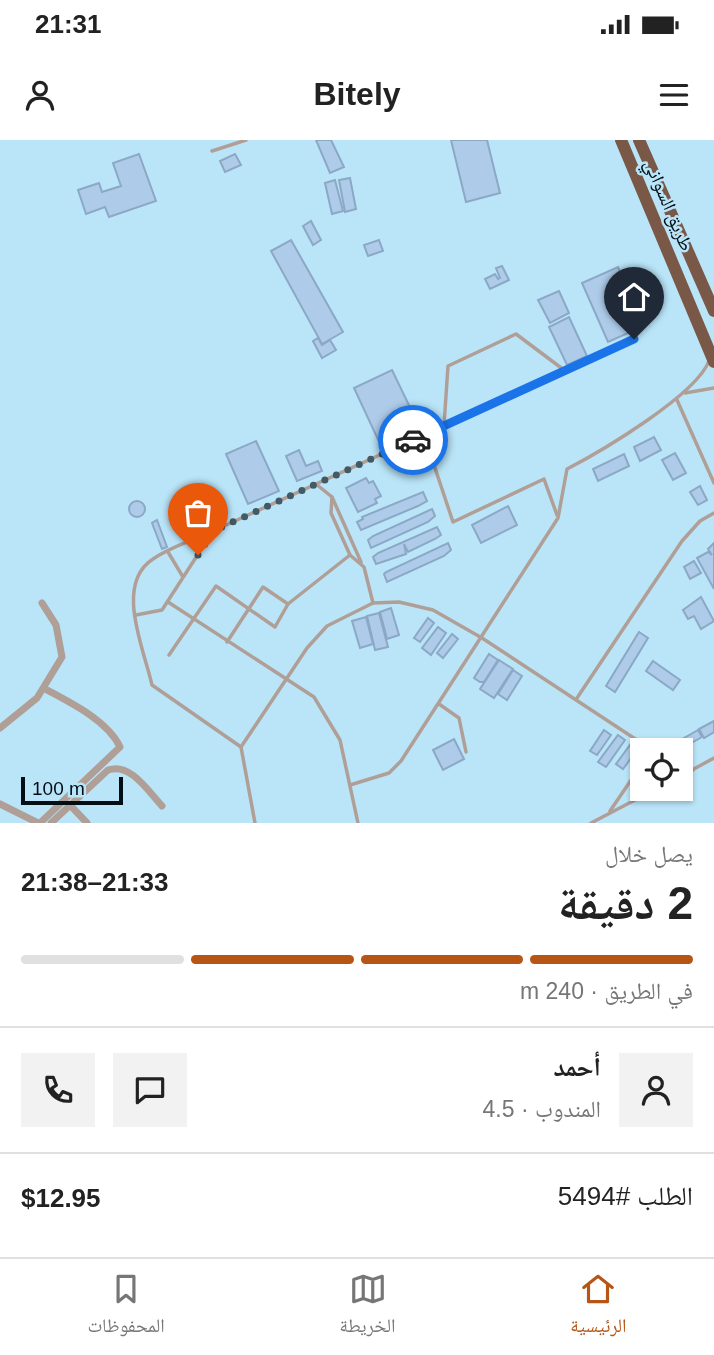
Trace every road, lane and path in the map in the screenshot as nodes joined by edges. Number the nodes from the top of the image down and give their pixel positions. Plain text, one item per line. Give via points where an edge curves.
1 (246, 140) edge
2 (621, 140) edge
3 (639, 140) edge
4 (212, 151) dead end
5 (713, 308) edge
6 (634, 339) dead end
7 (713, 359) edge
8 (564, 370) junction
9 (714, 388) edge
10 (683, 393) junction
11 (677, 400) junction
12 (444, 425) junction
13 (714, 483) edge
14 (316, 484) junction
15 (332, 497) junction
16 (714, 513) edge
17 (558, 518) junction
18 (213, 531) junction
19 (168, 552) junction
20 (350, 555) junction
21 (364, 567) junction
22 (183, 578) junction
23 (168, 602) junction
24 (42, 603) dead end
25 (373, 603) junction
26 (288, 604) junction
27 (248, 608) junction
28 (136, 615) junction
29 (193, 620) junction
30 (482, 638) junction
31 (226, 642) junction
32 (169, 655) dead end
33 (286, 680) junction
34 (45, 689) junction
35 (577, 698) junction
36 (439, 704) junction
37 (0, 728) edge
38 (635, 738) edge
39 (241, 747) junction
40 (466, 752) dead end
41 (714, 758) edge
42 (693, 769) edge
43 (630, 782) edge
44 (350, 785) junction
45 (633, 801) edge
46 (0, 804) edge
47 (70, 806) junction
48 (163, 806) dead end
49 (609, 814) junction
50 (39, 823) edge
51 (51, 823) edge
52 (87, 823) edge
53 (255, 823) edge
54 (358, 823) edge
55 (591, 823) edge

1 - 4 lane
2 - 7 highway, طريق السواني
3 - 5 highway, طريق السواني
6 - 8 lane
7 - 10 lane
8 - 12 lane
8 - 12 lane via 516,334 505,339 448,366
9 - 10 lane
10 - 11 lane
11 - 13 lane
11 - 17 lane via 601,452 567,469
12 - 14 lane
12 - 17 lane via 426,441 453,522 544,479
14 - 15 lane
14 - 18 lane
15 - 20 lane via 331,513
15 - 21 lane
16 - 35 lane via 699,521 682,541
17 - 30 lane
18 - 19 lane
18 - 22 lane
19 - 22 lane
19 - 28 lane via 152,559 139,573 132,592
20 - 21 lane
20 - 26 lane
21 - 25 lane
22 - 23 lane
23 - 28 lane via 162,610
23 - 29 lane
24 - 34 street via 56,625 62,657
25 - 30 lane via 399,602 433,610
25 - 33 lane via 327,626
26 - 27 lane via 262,587
26 - 27 lane via 275,627
27 - 29 lane via 216,586
27 - 31 lane
28 - 39 lane via 152,685
29 - 31 lane
29 - 32 lane
30 - 35 lane
30 - 36 lane
31 - 33 lane
33 - 39 lane
33 - 44 lane via 314,697 328,716 340,740
34 - 37 street
34 - 50 street via 81,710 120,747
35 - 38 lane
36 - 40 lane via 459,718
36 - 44 lane via 389,773
39 - 53 lane
41 - 42 lane
43 - 49 lane
44 - 54 lane
45 - 49 lane
46 - 50 street
47 - 48 street via 117,766 127,770
47 - 51 street
47 - 52 street
49 - 55 lane

